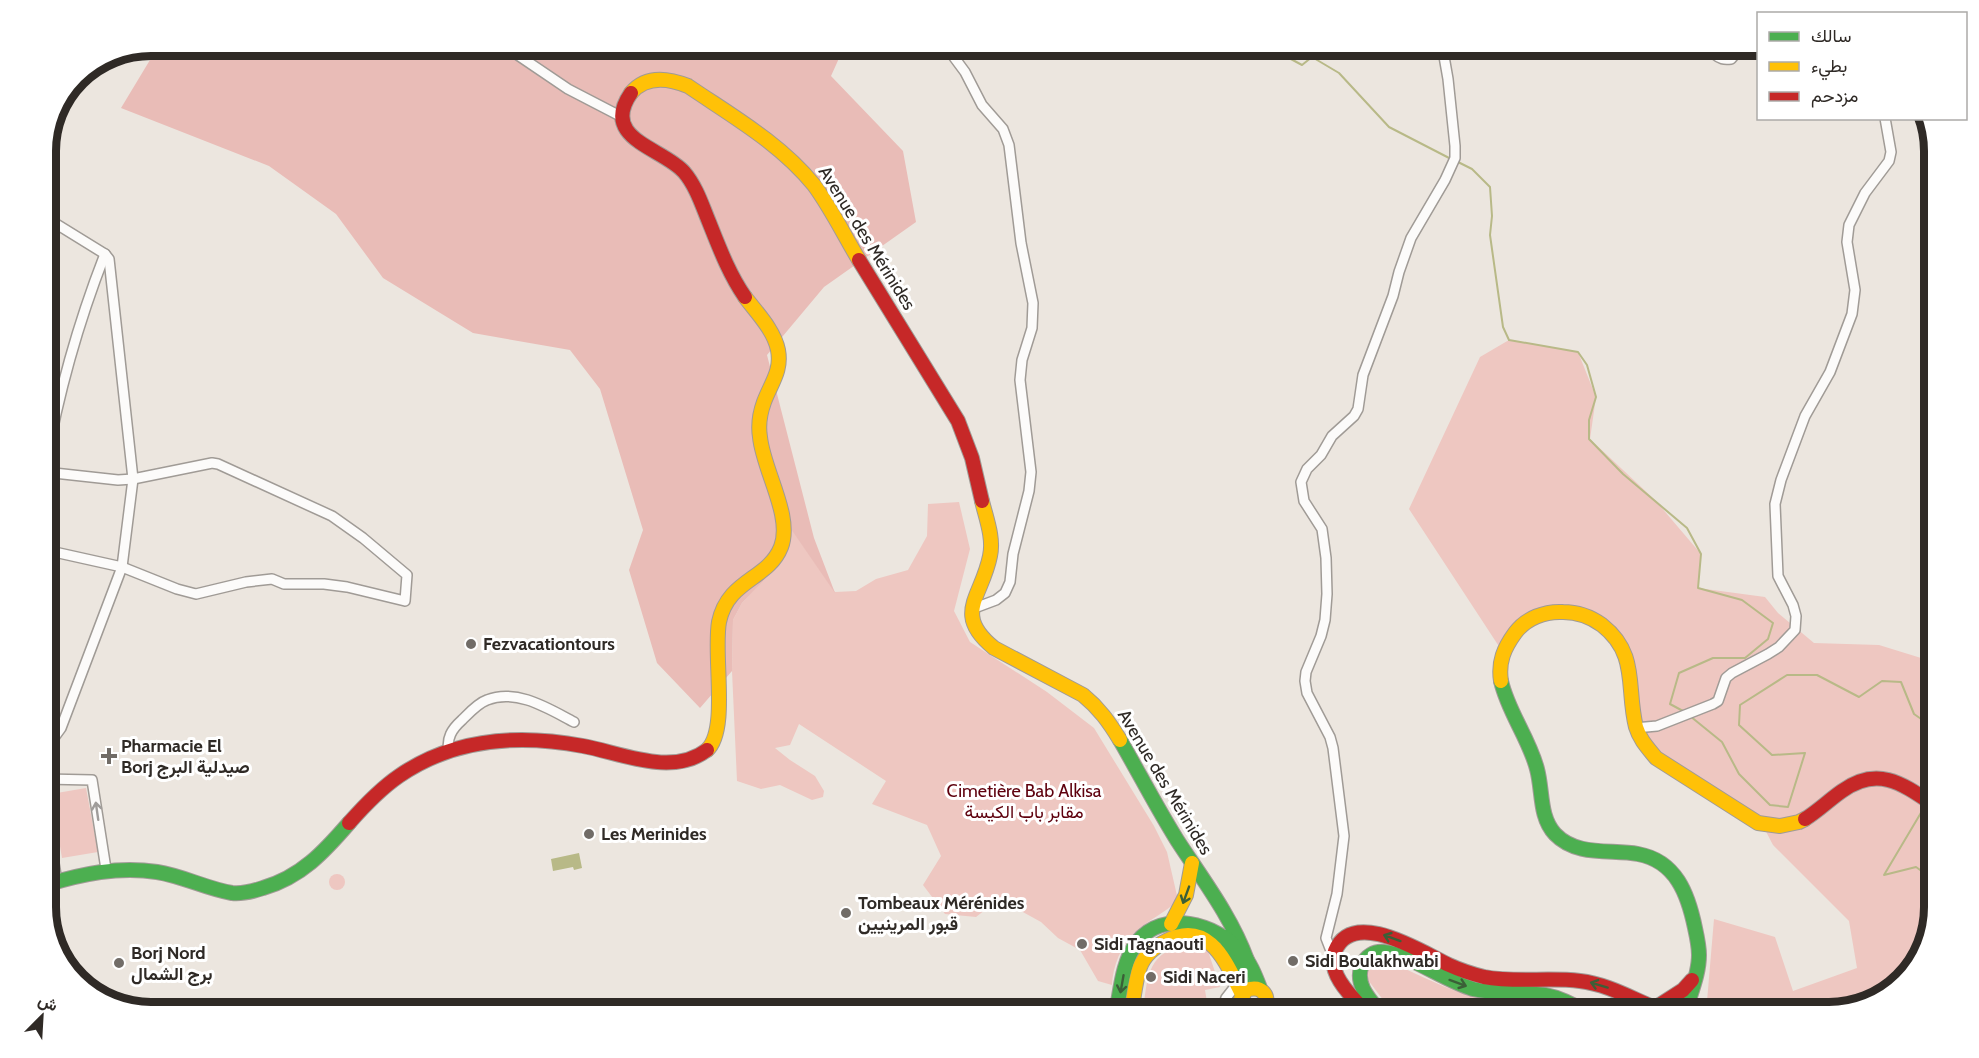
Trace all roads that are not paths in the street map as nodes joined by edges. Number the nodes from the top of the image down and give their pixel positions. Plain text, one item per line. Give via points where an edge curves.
1 (519, 56) edge
2 (953, 56) edge
3 (1444, 56) edge
4 (1716, 56) edge
5 (1734, 56) edge
6 (622, 117) junction
7 (1885, 120) edge
8 (56, 224) edge
9 (105, 254) junction
10 (56, 411) edge
11 (56, 472) edge
12 (133, 479) junction
13 (56, 553) edge
14 (122, 567) junction
15 (972, 609) junction
16 (574, 722) dead end
17 (1635, 728) junction
18 (56, 735) edge
19 (449, 752) junction
20 (56, 779) edge
21 (1924, 798) edge
22 (1192, 863) junction
23 (105, 869) junction
24 (56, 881) edge
25 (1220, 906) junction
26 (1171, 924) junction
27 (1227, 938) junction
28 (1333, 956) junction
29 (1247, 960) junction
30 (1695, 975) junction
31 (1260, 988) junction
32 (1241, 990) junction
33 (1118, 1002) edge
34 (1133, 1002) edge
35 (1225, 1002) edge
36 (1242, 1002) edge
37 (1266, 1002) edge
38 (1358, 1002) edge
39 (1373, 1002) edge
40 (1571, 1002) edge
41 (1640, 1002) edge
42 (1667, 1002) edge
43 (1688, 1002) edge

1 - 6 street via 568,89
2 - 15 street via 982,105 1006,135 1033,303 1032,328 1020,380 1031,472 1029,491 1005,593
3 - 28 street via 1454,162 1411,238 1394,296 1362,375 1358,409 1332,436 1301,482 1304,501 1325,540 1324,620 1305,681 1333,748 1343,822 1337,894 1326,938
4 - 5 street via 1726,60
6 - 15 main road, Avenue des Mérinides via 632,92 645,81 673,80 688,86 783,152 815,187 943,395 967,441 991,543
6 - 19 main road via 642,146 684,172 735,280 779,350 780,365 765,398 759,434 783,521 784,542 769,565 735,588 723,607 718,633 717,733 711,747 698,758 686,762 640,759 581,745 514,738
7 - 17 street via 1889,161 1857,207 1847,232 1855,290 1852,314 1830,372 1804,416 1775,504 1778,576 1793,605 1795,630 1768,654 1726,678 1718,700 1652,727
8 - 9 street
9 - 10 street
9 - 12 street via 110,266
11 - 12 street
12 - 14 street
12 - 14 street via 212,463 229,469 332,516 363,538 407,575 405,602 347,587 284,584 272,579 196,594
13 - 14 street
14 - 18 street
15 - 22 main road, Avenue des Mérinides via 975,631 981,640 1083,694 1101,712
16 - 19 street via 519,697 486,700 457,725 448,738
17 - 21 main road via 1656,758 1758,823 1771,827 1795,825 1863,779 1894,781
17 - 30 main road via 1631,673 1624,652 1610,631 1583,615 1554,610 1537,615 1513,634 1503,652 1501,682 1534,759 1547,824 1565,843 1645,855 1676,874 1690,904 1697,939
19 - 23 main road via 417,764 392,780 304,871 274,885 235,893 162,873
23 -> 20 street via 92,780
22 - 25 main road, Avenue des Mérinides
22 -> 26 main road via 1188,889
23 - 24 main road
25 - 27 main road
25 - 29 main road, Avenue des Mérinides via 1237,931
26 - 27 main road via 1198,924
26 -> 33 main road via 1151,931 1133,948
27 - 29 main road
27 - 32 main road
28 - 38 main road via 1335,972
41 -> 28 main road via 1582,981 1482,976 1373,932 1351,935
29 - 31 main road
30 - 42 main road
30 - 43 main road
31 - 32 main road
31 - 37 main road via 1266,994
32 - 34 main road via 1212,945 1193,936 1172,938 1158,944 1143,960
32 - 35 street
32 - 36 main road
39 -> 40 main road via 1361,985 1359,974 1368,956 1383,952 1472,988 1552,995

